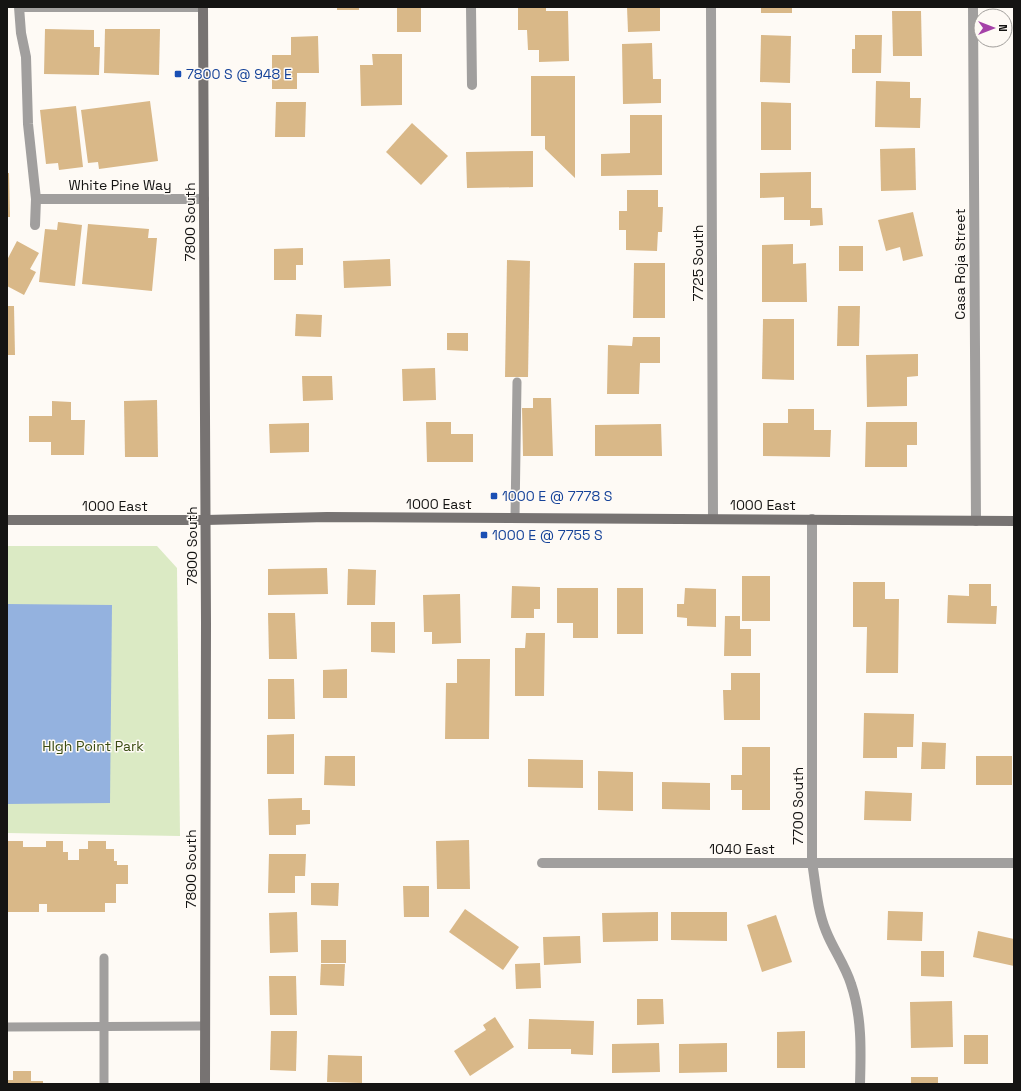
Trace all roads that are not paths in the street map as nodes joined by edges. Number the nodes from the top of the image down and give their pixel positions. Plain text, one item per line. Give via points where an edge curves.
1 (19, 7) edge
2 (203, 7) edge
3 (471, 7) edge
4 (710, 7) edge
5 (973, 7) edge
6 (472, 85) dead end
7 (36, 199) junction
8 (204, 199) junction
9 (35, 225) dead end
10 (517, 382) dead end
11 (515, 518) junction
12 (713, 519) junction
13 (812, 519) junction
14 (7, 520) edge
15 (206, 520) junction
16 (976, 520) junction
17 (1014, 521) edge
18 (812, 862) junction
19 (1013, 863) dead end
20 (542, 864) dead end
21 (104, 958) dead end
22 (204, 1026) junction
23 (7, 1027) edge
24 (104, 1027) junction
25 (104, 1084) edge
26 (205, 1084) edge
27 (860, 1084) edge

1 - 2 street
1 - 7 street via 26,57 28,124
2 - 8 main road, 7800 South
3 - 6 street
4 - 12 street, 7725 South
5 - 16 street, Casa Roja Street
7 - 8 street, White Pine Way
7 - 9 street
8 - 15 main road, 7800 South
10 - 11 lane
11 - 12 main road, 1000 East
11 - 15 main road, 1000 East via 327,517
12 - 13 main road, 1000 East
13 - 16 main road, 1000 East
13 - 18 street, 7700 South
14 - 15 main road, 1000 East
15 - 22 main road, 7800 South
16 - 17 main road, 1000 East
18 - 19 street, 1040 East
18 - 20 street, 1040 East
18 - 27 street, 7700 South via 819,908 826,932 851,984 858,1013 861,1042
21 - 24 lane
22 - 24 lane
22 - 26 main road, 7800 South
23 - 24 lane
24 - 25 lane

